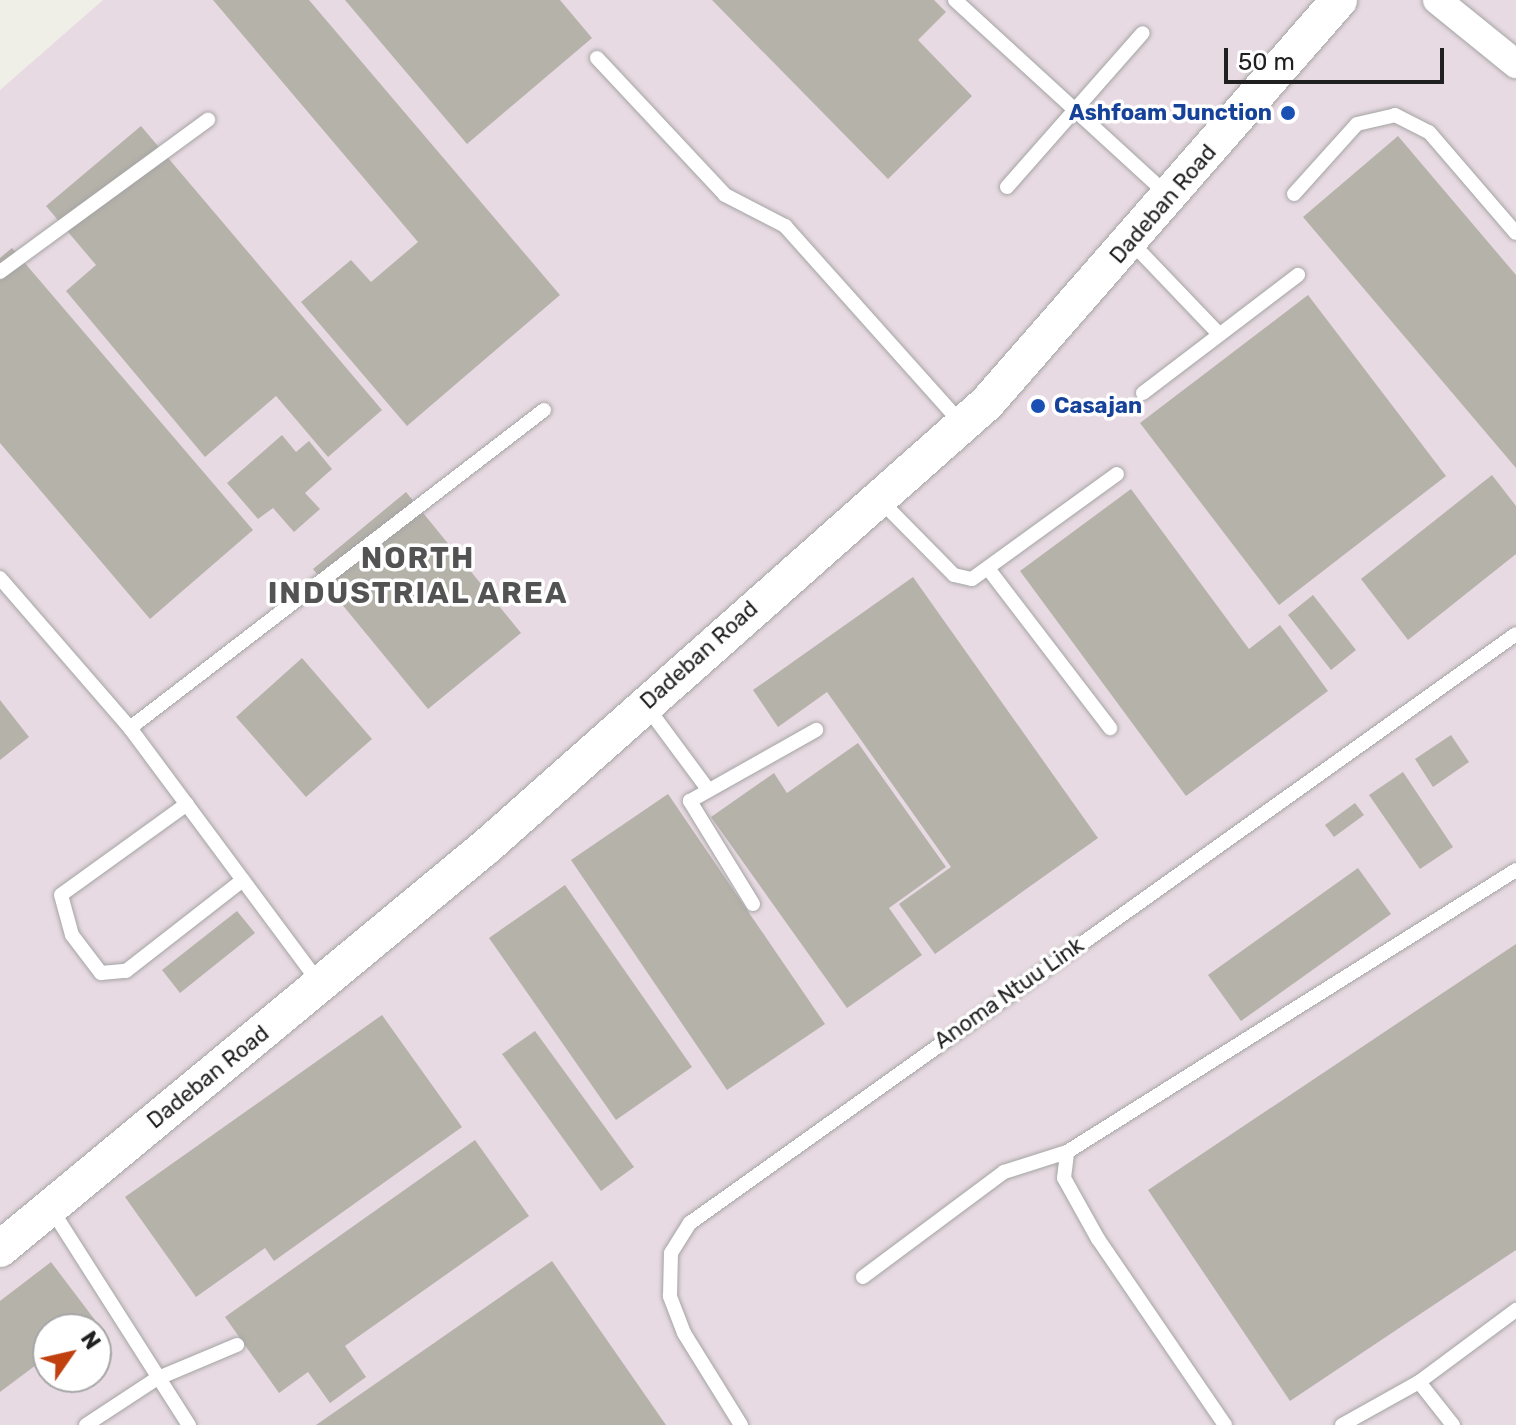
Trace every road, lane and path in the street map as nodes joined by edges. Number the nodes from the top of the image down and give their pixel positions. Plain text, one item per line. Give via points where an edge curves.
1 (955, 0) edge
2 (1339, 0) edge
3 (1437, 0) edge
4 (1143, 33) dead end
5 (597, 58) dead end
6 (1516, 64) edge
7 (1078, 109) junction
8 (208, 120) dead end
9 (1007, 187) dead end
10 (1294, 194) dead end
11 (1171, 198) junction
12 (1516, 233) edge
13 (1131, 242) junction
14 (0, 272) edge
15 (1298, 275) dead end
16 (1217, 332) junction
17 (1143, 393) dead end
18 (544, 410) dead end
19 (962, 424) junction
20 (1117, 474) dead end
21 (878, 497) junction
22 (990, 571) junction
23 (0, 578) edge
24 (1516, 634) edge
25 (645, 703) junction
26 (130, 728) junction
27 (1110, 728) dead end
28 (816, 730) dead end
29 (707, 788) junction
30 (187, 804) junction
31 (1516, 870) edge
32 (243, 880) junction
33 (753, 904) dead end
34 (320, 985) junction
35 (1067, 1152) junction
36 (50, 1207) junction
37 (0, 1249) edge
38 (863, 1277) dead end
39 (1516, 1310) edge
40 (237, 1345) dead end
41 (156, 1379) junction
42 (1419, 1382) junction
43 (86, 1425) edge
44 (189, 1425) edge
45 (741, 1425) edge
46 (1225, 1425) edge
47 (1342, 1425) edge
48 (1453, 1425) edge

1 - 7 lane
2 - 11 street, Dadeban Road
3 - 6 street
4 - 7 lane
5 - 19 lane via 725,195 785,226
7 - 9 lane
7 - 11 lane
8 - 14 lane
10 - 12 lane via 1357,124 1395,115 1429,132
11 - 13 street, Dadeban Road
13 - 16 lane
13 - 19 street, Dadeban Road
15 - 16 lane
16 - 17 lane
18 - 26 lane
19 - 21 street, Dadeban Road
20 - 22 lane
21 - 22 lane via 954,575 972,579
21 - 25 street, Dadeban Road
22 - 27 lane
23 - 26 lane
24 - 45 lane, Anoma Ntuu Link via 698,1214 671,1253 667,1281 684,1333
25 - 29 lane
25 - 34 street, Dadeban Road
26 - 30 lane
28 - 29 lane
29 - 33 lane via 690,801 692,814
30 - 32 lane
30 - 32 lane via 61,895 72,935 101,973 126,971
31 - 35 lane
32 - 34 lane
34 - 36 street, Dadeban Road
35 - 38 lane via 1004,1172
35 - 46 lane via 1064,1178 1098,1239
36 - 37 street, Dadeban Road
36 - 41 lane
39 - 42 lane
40 - 41 lane
41 - 43 lane
41 - 44 lane
42 - 47 lane
42 - 48 lane

